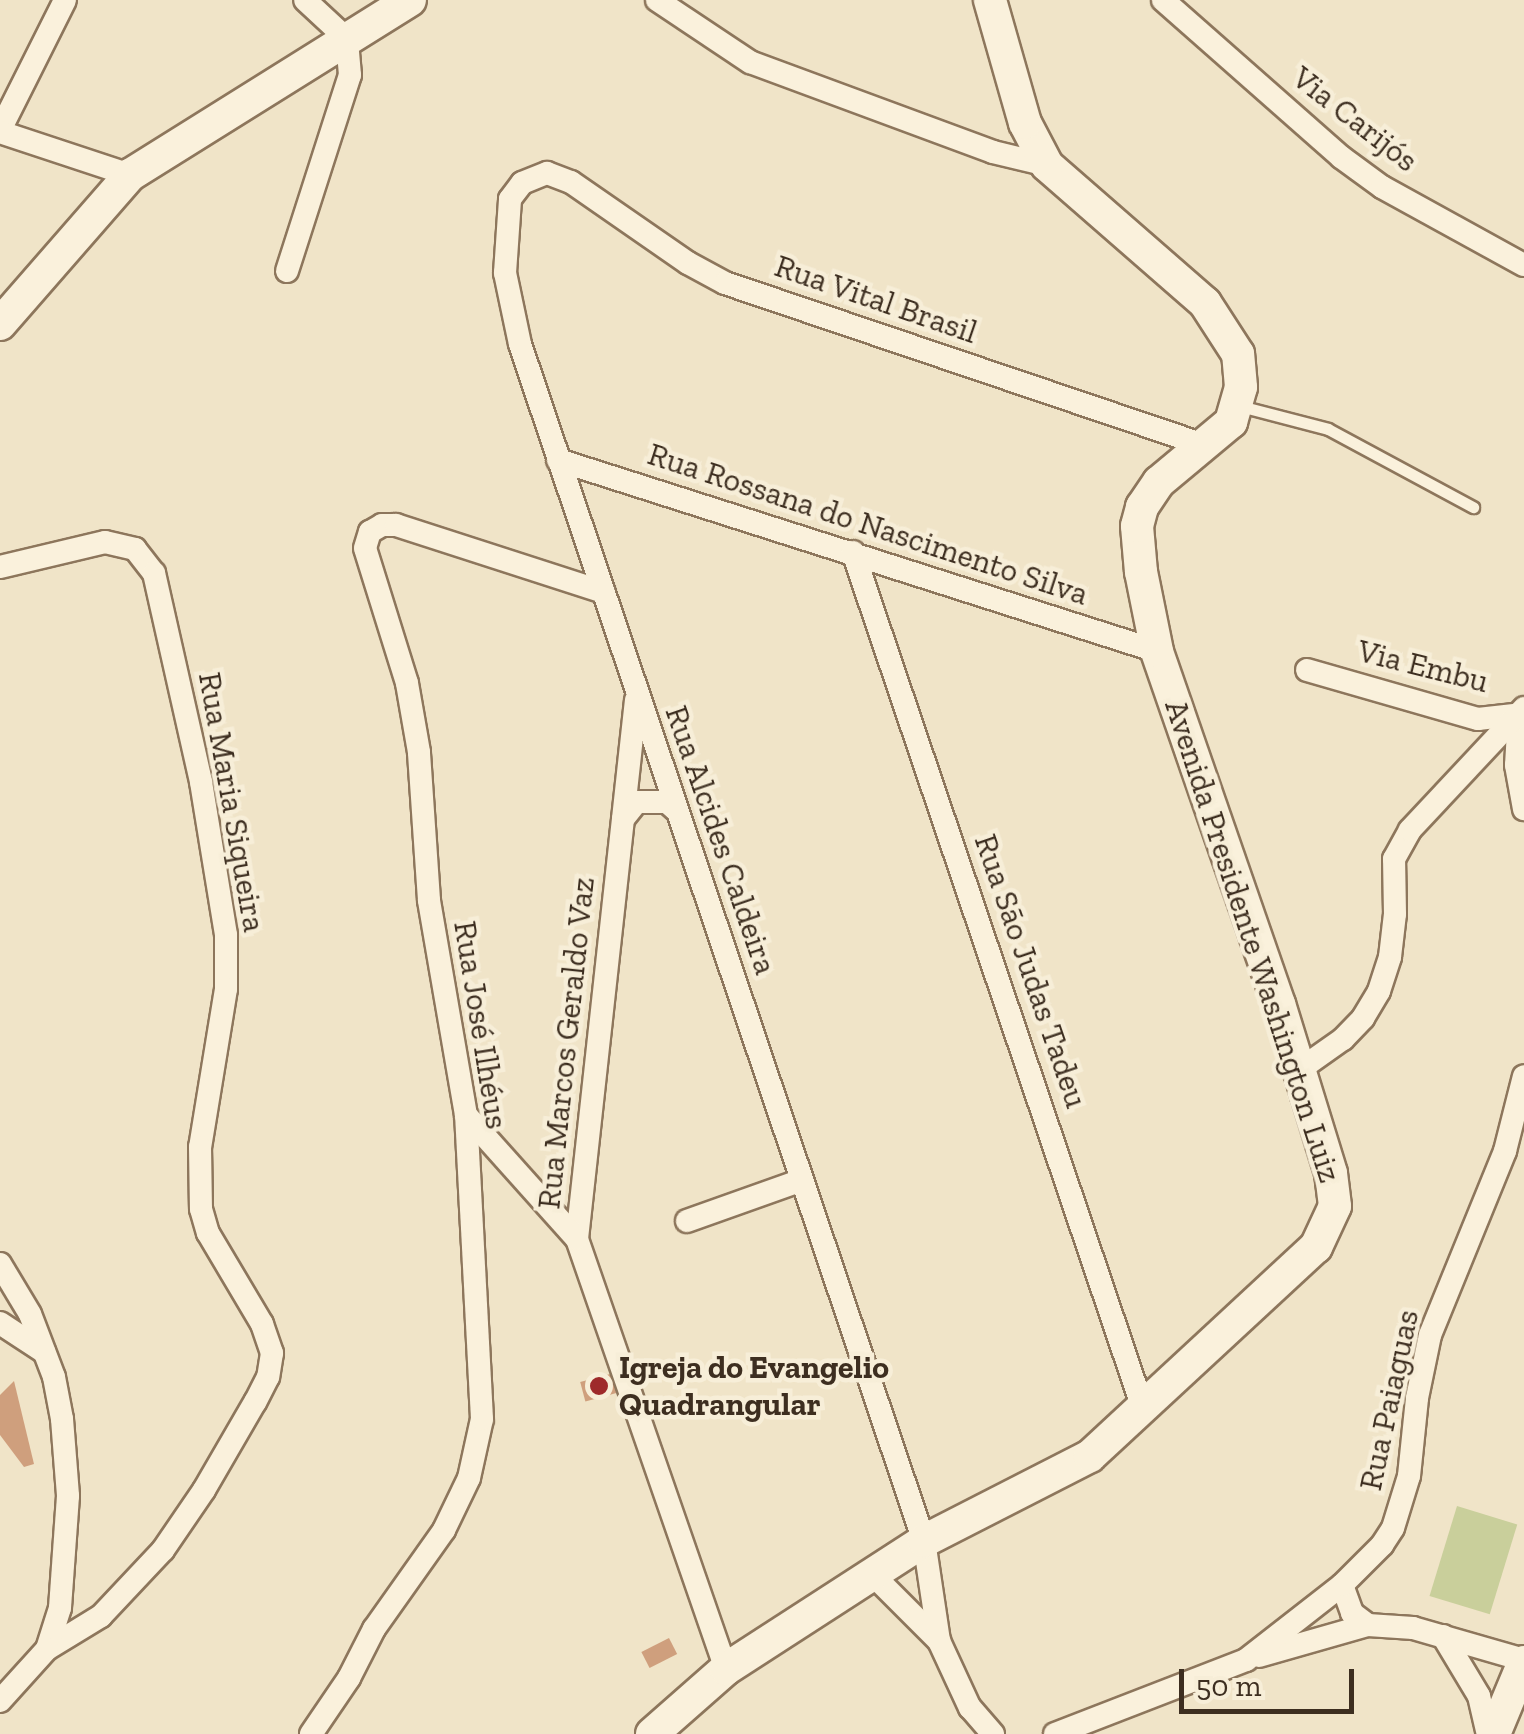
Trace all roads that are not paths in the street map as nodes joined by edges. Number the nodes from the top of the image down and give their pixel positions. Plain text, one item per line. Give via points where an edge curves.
1 (65, 0) edge
2 (305, 0) edge
3 (410, 0) edge
4 (657, 0) edge
5 (990, 0) edge
6 (1163, 0) edge
7 (347, 40) junction
8 (0, 131) edge
9 (1047, 165) junction
10 (547, 173) joint
11 (130, 175) junction
12 (1524, 265) edge
13 (287, 271) dead end
14 (0, 324) edge
15 (1236, 404) junction
16 (1204, 445) junction
17 (558, 460) junction
18 (1472, 507) dead end
19 (853, 552) junction
20 (0, 567) edge
21 (603, 592) junction
22 (1157, 651) junction
23 (1308, 670) dead end
24 (637, 691) junction
25 (1522, 712) edge
26 (1524, 809) edge
27 (677, 811) junction
28 (623, 818) junction
29 (1299, 1070) junction
30 (1524, 1076) edge
31 (466, 1116) junction
32 (802, 1180) junction
33 (687, 1220) dead end
34 (577, 1239) junction
35 (0, 1264) edge
36 (0, 1323) edge
37 (44, 1352) junction
38 (1144, 1411) junction
39 (924, 1541) junction
40 (872, 1574) junction
41 (1342, 1585) junction
42 (1368, 1626) junction
43 (1443, 1636) junction
44 (939, 1641) junction
45 (47, 1649) junction
46 (1246, 1660) junction
47 (1524, 1662) edge
48 (726, 1669) junction
49 (0, 1701) edge
50 (311, 1734) edge
51 (652, 1734) edge
52 (994, 1734) edge
53 (1056, 1734) edge
54 (1491, 1734) edge

1 - 8 street
2 - 7 street
3 - 7 street
4 - 9 street via 750,62 992,152
5 - 9 street via 1025,122
6 - 12 street, Via Carijós via 1382,187
7 - 11 street
7 - 13 street via 350,75
8 - 11 street
9 - 15 street via 1178,276 1225,328 1238,354
10 - 16 street, Rua Vital Brasil via 725,282
10 - 17 street, Rua Alcides Caldeira via 522,183 510,200 504,273
11 - 14 street
15 - 16 street via 1231,422
15 - 18 lane via 1328,430
16 - 22 street, Avenida Presidente Washington Luiz via 1159,482 1136,526
17 - 19 street, Rua Rossana do Nascimento Silva
17 - 21 street, Rua Alcides Caldeira
19 - 22 street, Rua Rossana do Nascimento Silva
19 - 38 street, Rua São Judas Tadeu
20 - 45 street, Rua Maria Siqueira via 104,542 136,549 154,572 201,782 226,935 226,989 200,1146 201,1209 272,1353 255,1402 162,1550 100,1616
21 - 24 street, Rua Alcides Caldeira
21 - 31 street, Rua José Ilhéus via 396,526 370,532 370,574 407,683 420,752 429,900
22 - 29 street, Avenida Presidente Washington Luiz
23 - 25 street, Via Embu via 1478,719
24 - 27 street, Rua Alcides Caldeira
24 - 28 street, Rua Marcos Geraldo Vaz
25 - 26 street via 1516,765
25 - 29 street via 1410,830 1394,859 1395,914 1379,991 1343,1039
27 - 28 street via 667,802 637,802
27 - 32 street, Rua Alcides Caldeira
28 - 34 street, Rua Marcos Geraldo Vaz
29 - 38 street, Avenida Presidente Washington Luiz via 1331,1174 1335,1206 1329,1226 1316,1248
30 - 41 street, Rua Paiaguas via 1505,1152 1430,1335 1409,1476 1392,1528
31 - 34 street
31 - 50 street, Rua José Ilhéus via 482,1419 469,1478 444,1530
32 - 33 street
32 - 39 street, Rua Alcides Caldeira
34 - 48 street, Rua Marcos Geraldo Vaz
35 - 37 street
36 - 37 street
37 - 45 street via 62,1419 68,1496 60,1608
38 - 39 street, Avenida Presidente Washington Luiz via 1090,1456
39 - 40 street, Avenida Presidente Washington Luiz
39 - 44 street
40 - 44 street
40 - 48 street, Avenida Presidente Washington Luiz
41 - 42 street via 1352,1613
41 - 46 street, Rua Paiaguas
42 - 43 street
42 - 46 street
43 - 47 street
43 - 54 street via 1479,1696
44 - 52 street via 970,1708
45 - 49 street
46 - 53 street, Rua Paiaguas
47 - 54 street
48 - 51 street, Avenida Presidente Washington Luiz

